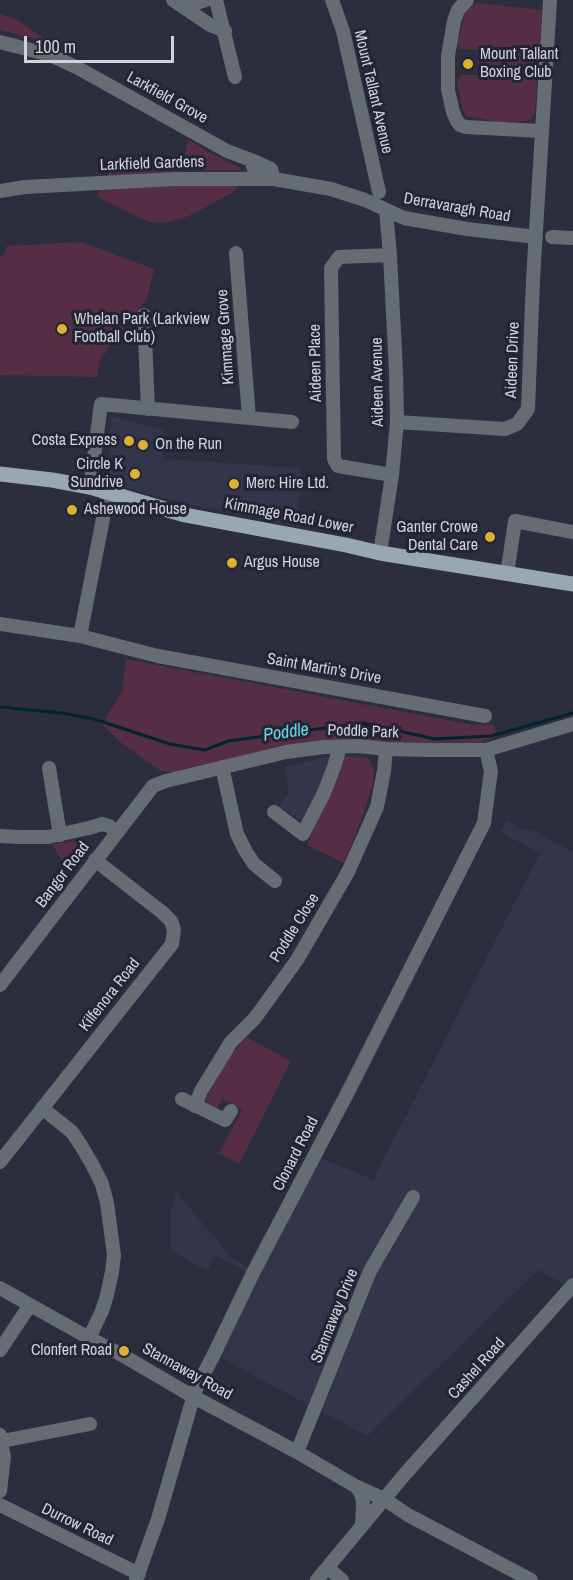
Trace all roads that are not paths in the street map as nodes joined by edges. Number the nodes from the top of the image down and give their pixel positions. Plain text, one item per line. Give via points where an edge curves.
1 (206, 0) edge
2 (216, 0) edge
3 (332, 0) edge
4 (467, 0) edge
5 (549, 0) edge
6 (178, 3) edge
7 (225, 32) junction
8 (0, 42) edge
9 (235, 77) dead end
10 (541, 131) junction
11 (250, 160) junction
12 (257, 179) junction
13 (274, 179) junction
14 (306, 184) joint
15 (0, 191) edge
16 (379, 192) dead end
17 (386, 210) junction
18 (536, 237) junction
19 (552, 237) dead end
20 (573, 238) edge
21 (236, 253) dead end
22 (390, 255) junction
23 (144, 315) dead end
24 (148, 409) junction
25 (249, 418) junction
26 (292, 422) dead end
27 (397, 422) junction
28 (0, 474) edge
29 (392, 475) junction
30 (90, 488) junction
31 (108, 493) junction
32 (573, 532) edge
33 (380, 553) junction
34 (507, 574) junction
35 (573, 585) edge
36 (0, 624) edge
37 (80, 636) junction
38 (485, 716) dead end
39 (573, 724) edge
40 (340, 747) junction
41 (386, 749) junction
42 (486, 750) junction
43 (222, 767) junction
44 (49, 768) dead end
45 (153, 786) joint
46 (274, 812) dead end
47 (117, 832) junction
48 (60, 835) junction
49 (0, 836) edge
50 (94, 860) junction
51 (275, 881) dead end
52 (0, 985) edge
53 (182, 1099) dead end
54 (195, 1106) junction
55 (42, 1108) junction
56 (231, 1111) dead end
57 (0, 1162) edge
58 (413, 1197) dead end
59 (573, 1286) edge
60 (0, 1288) edge
61 (30, 1305) junction
62 (89, 1338) junction
63 (0, 1350) edge
64 (192, 1396) junction
65 (90, 1424) dead end
66 (1, 1438) edge
67 (297, 1452) junction
68 (405, 1474) junction
69 (357, 1487) junction
70 (0, 1491) edge
71 (384, 1499) junction
72 (0, 1506) edge
73 (404, 1512) junction
74 (362, 1525) junction
75 (328, 1568) junction
76 (138, 1577) edge
77 (317, 1580) edge
78 (342, 1580) edge
79 (531, 1580) edge

1 - 6 street
2 - 7 street
3 - 16 street, Mount Tallant Avenue via 343,31
4 - 10 street via 454,21 448,56 448,90 457,121 466,127
5 - 10 street, Aideen Drive
6 - 7 street
7 - 9 street
8 - 11 street, Larkfield Grove via 78,68 226,151
10 - 18 street, Aideen Drive
11 - 12 street
11 - 13 street, Larkfield Grove via 271,169
12 - 13 street, Larkfield Gardens
12 - 15 street, Larkfield Gardens via 176,179
13 - 14 street, Larkfield Gardens
14 - 17 street, Derravaragh Road via 365,200
17 - 18 street, Derravaragh Road via 405,218 468,230
17 - 22 street, Aideen Avenue
18 - 27 street, Aideen Drive via 528,409 517,424 505,429
19 - 20 street
21 - 25 street, Kimmage Grove
22 - 27 street, Aideen Avenue
22 - 29 street, Aideen Place via 339,257 331,268 334,459 338,466
23 - 24 street
24 - 25 street
24 - 30 street via 101,404
25 - 26 street
27 - 29 street, Aideen Avenue
28 - 30 main road, Kimmage Road Lower
29 - 33 street, Aideen Avenue
30 - 31 main road, Kimmage Road Lower
31 - 33 main road, Kimmage Road Lower via 185,515
31 - 37 street
32 - 34 street via 515,521
33 - 34 main road, Kimmage Road Lower
34 - 35 main road, Kimmage Road Lower
36 - 37 street, Saint Martin's Drive
37 - 38 street, Saint Martin's Drive via 158,656
39 - 42 street, Poddle Park
40 - 41 street, Poddle Park
40 - 43 street, Poddle Park via 286,752
40 - 46 street via 324,793 303,834
41 - 42 street, Poddle Park
41 - 54 street, Poddle Close via 377,807 348,872 297,960 255,1018 231,1042
42 - 64 street, Clonard Road via 491,771 484,823
43 - 45 street, Poddle Park
43 - 51 street via 237,834 254,864 267,867
44 - 48 street
45 - 47 street, Bangor Road
47 - 48 street via 102,824
47 - 50 street, Bangor Road
48 - 49 street
50 - 52 street, Bangor Road
50 - 55 street, Kilfenora Road via 171,921 172,944
53 - 54 street
54 - 56 street via 225,1120
55 - 57 street, Kilfenora Road
55 - 62 street via 72,1132 102,1184 107,1203 114,1255 112,1272 102,1311
58 - 67 street, Stannaway Drive via 370,1271
59 - 68 street, Cashel Road
60 - 61 street, Stannaway Road
61 - 62 street, Stannaway Road
61 - 63 street
62 - 64 street, Stannaway Road
64 - 67 street, Stannaway Road
64 - 76 street, Clonard Road
65 - 66 street
66 - 70 street via 4,1457
67 - 69 street, Stannaway Road
68 - 71 street, Cashel Road
68 - 73 street
69 - 71 street, Stannaway Road
69 - 74 street via 363,1503
71 - 73 street, Stannaway Road
71 - 74 street, Cashel Road
72 - 76 street, Durrow Road
73 - 79 street, Stannaway Road
74 - 75 street, Cashel Road
75 - 77 street, Cashel Road
75 - 78 street

